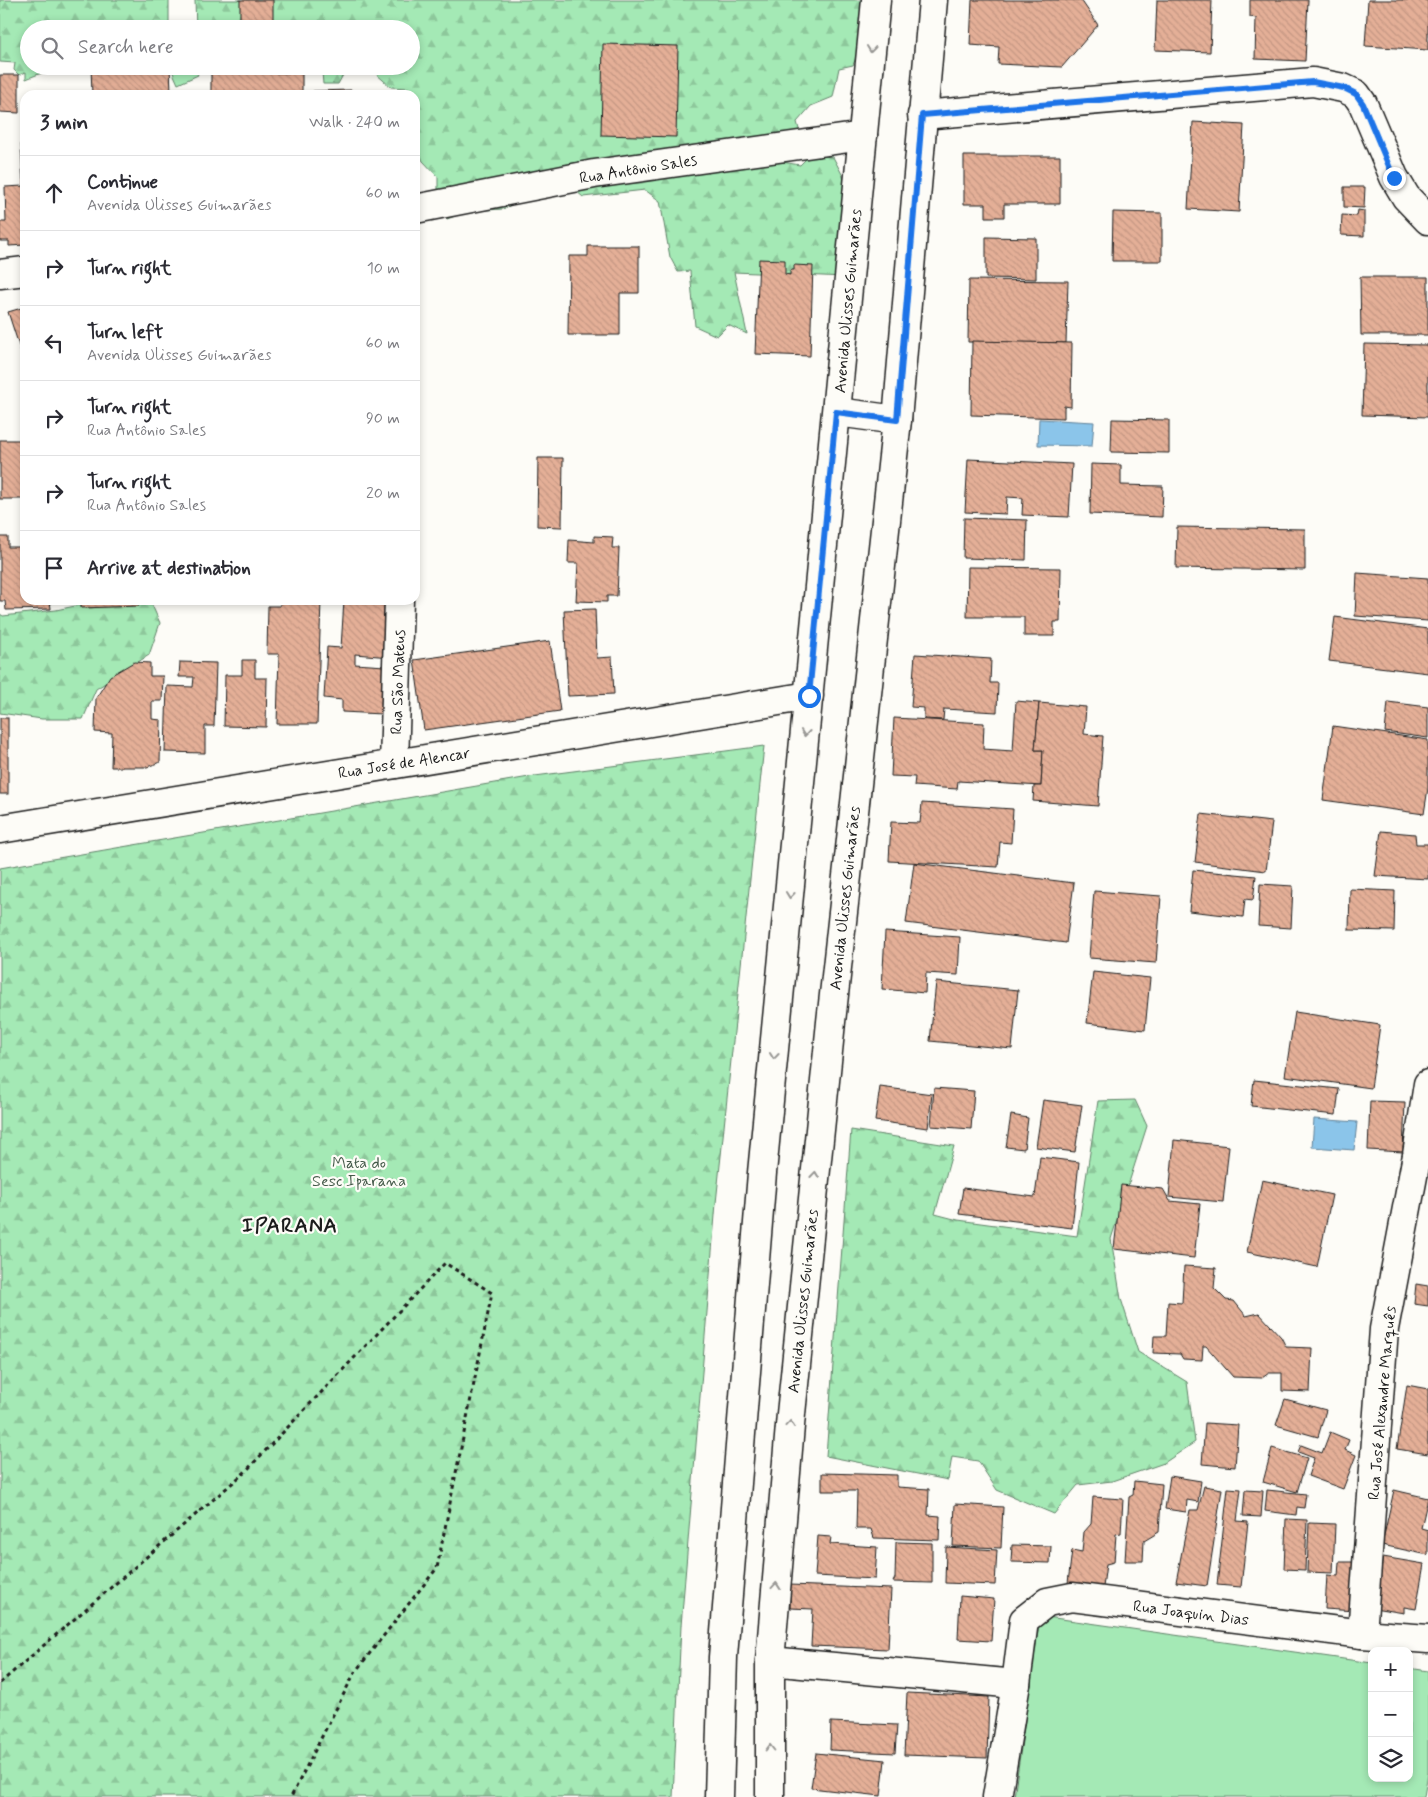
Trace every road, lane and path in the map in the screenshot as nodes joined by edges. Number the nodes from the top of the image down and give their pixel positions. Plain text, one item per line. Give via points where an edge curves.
1 (876, 0) edge
2 (933, 0) edge
3 (922, 115) junction
4 (863, 136) junction
5 (420, 208) edge
6 (1428, 220) edge
7 (20, 271) edge
8 (0, 274) edge
9 (836, 412) junction
10 (897, 420) junction
11 (399, 605) edge
12 (809, 696) junction
13 (394, 764) junction
14 (0, 829) edge
15 (1428, 1084) edge
16 (1362, 1634) junction
17 (1428, 1639) edge
18 (770, 1661) junction
19 (0, 1683) edge
20 (1016, 1684) junction
21 (291, 1797) edge
22 (719, 1797) edge
23 (770, 1797) edge
24 (997, 1797) edge

1 -> 4 main road, Avenida Ulisses Guimarães
2 - 3 main road, Avenida Ulisses Guimarães
3 - 6 main road via 1313,82 1344,88 1356,94 1363,104 1394,178 1406,197
3 - 10 main road, Avenida Ulisses Guimarães
4 - 5 main road, Rua Antônio Sales via 594,174
4 - 9 main road, Avenida Ulisses Guimarães
7 - 8 main road
9 - 10 main road
9 - 12 main road, Avenida Ulisses Guimarães
18 -> 10 main road, Avenida Ulisses Guimarães via 790,1414
11 - 13 main road, Rua São Mateus
12 - 13 main road, Rua José de Alencar
12 -> 22 main road, Avenida Ulisses Guimarães via 741,1424 723,1657
13 - 14 main road, Rua José de Alencar
15 - 16 main road, Rua José Alexandre Marquês via 1384,1328
16 - 17 main road, Rua Joaquin Dias
16 - 20 main road, Rua Joaquin Dias via 1072,1596 1048,1602 1024,1620
18 - 20 main road
23 -> 18 main road, Avenida Ulisses Guimarães
19 - 21 path via 244,1473 445,1263 492,1293 437,1568 355,1672
20 - 24 main road, Rua Joaquin Dias

